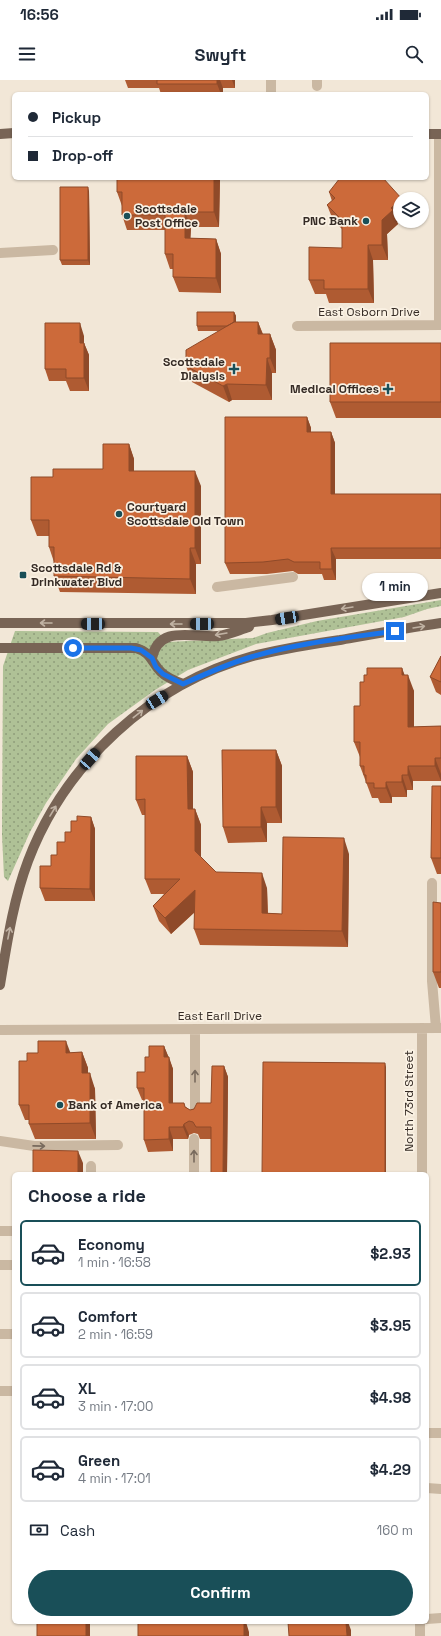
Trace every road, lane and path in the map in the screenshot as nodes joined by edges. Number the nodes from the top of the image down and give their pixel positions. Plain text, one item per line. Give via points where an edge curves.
1 (271, 80) edge
2 (271, 92) edge
3 (12, 133) edge
4 (0, 134) edge
5 (429, 134) edge
6 (440, 134) edge
7 (53, 250) dead end
8 (0, 253) edge
9 (440, 325) edge
10 (297, 326) dead end
11 (293, 578) dead end
12 (218, 587) dead end
13 (441, 592) edge
14 (272, 620) junction
15 (0, 623) edge
16 (441, 623) edge
17 (0, 648) edge
18 (152, 658) junction
19 (183, 684) junction
20 (432, 883) dead end
21 (0, 985) edge
22 (422, 1028) junction
23 (439, 1028) edge
24 (195, 1029) junction
25 (0, 1030) edge
26 (195, 1115) edge
27 (194, 1139) dead end
28 (0, 1141) edge
29 (118, 1144) dead end
30 (194, 1172) edge
31 (422, 1172) edge
32 (0, 1231) edge
33 (12, 1231) edge
34 (0, 1266) edge
35 (12, 1266) edge
36 (0, 1334) edge
37 (12, 1334) edge
38 (0, 1391) edge
39 (12, 1391) edge
40 (441, 1433) edge
41 (429, 1434) edge
42 (429, 1488) edge
43 (441, 1489) edge
44 (441, 1618) edge
45 (429, 1619) edge
46 (420, 1624) edge
47 (420, 1636) edge

1 - 2 street
3 - 4 main road
5 - 6 main road
6 - 9 street
7 - 8 street
9 - 10 street, East Osborn Drive
11 - 12 street
13 -> 14 main road
14 -> 15 main road via 217,624
14 -> 18 main road via 219,636 167,636 157,644
19 -> 16 main road via 252,656
17 - 18 main road via 131,648 141,650
18 - 19 main road via 163,674
21 -> 19 main road via 21,883 39,836 58,802 86,764 119,729
20 - 23 street via 432,981
22 - 23 street, East Earll Drive
22 - 24 street, East Earll Drive
22 - 31 street, North 73rd Street
24 - 25 street, East Earll Drive
26 -> 24 street
30 -> 27 street
28 -> 29 street via 34,1146
32 - 33 street
34 - 35 street
36 - 37 street
38 - 39 street
40 - 41 street
42 - 43 street
44 - 45 street
46 - 47 street

